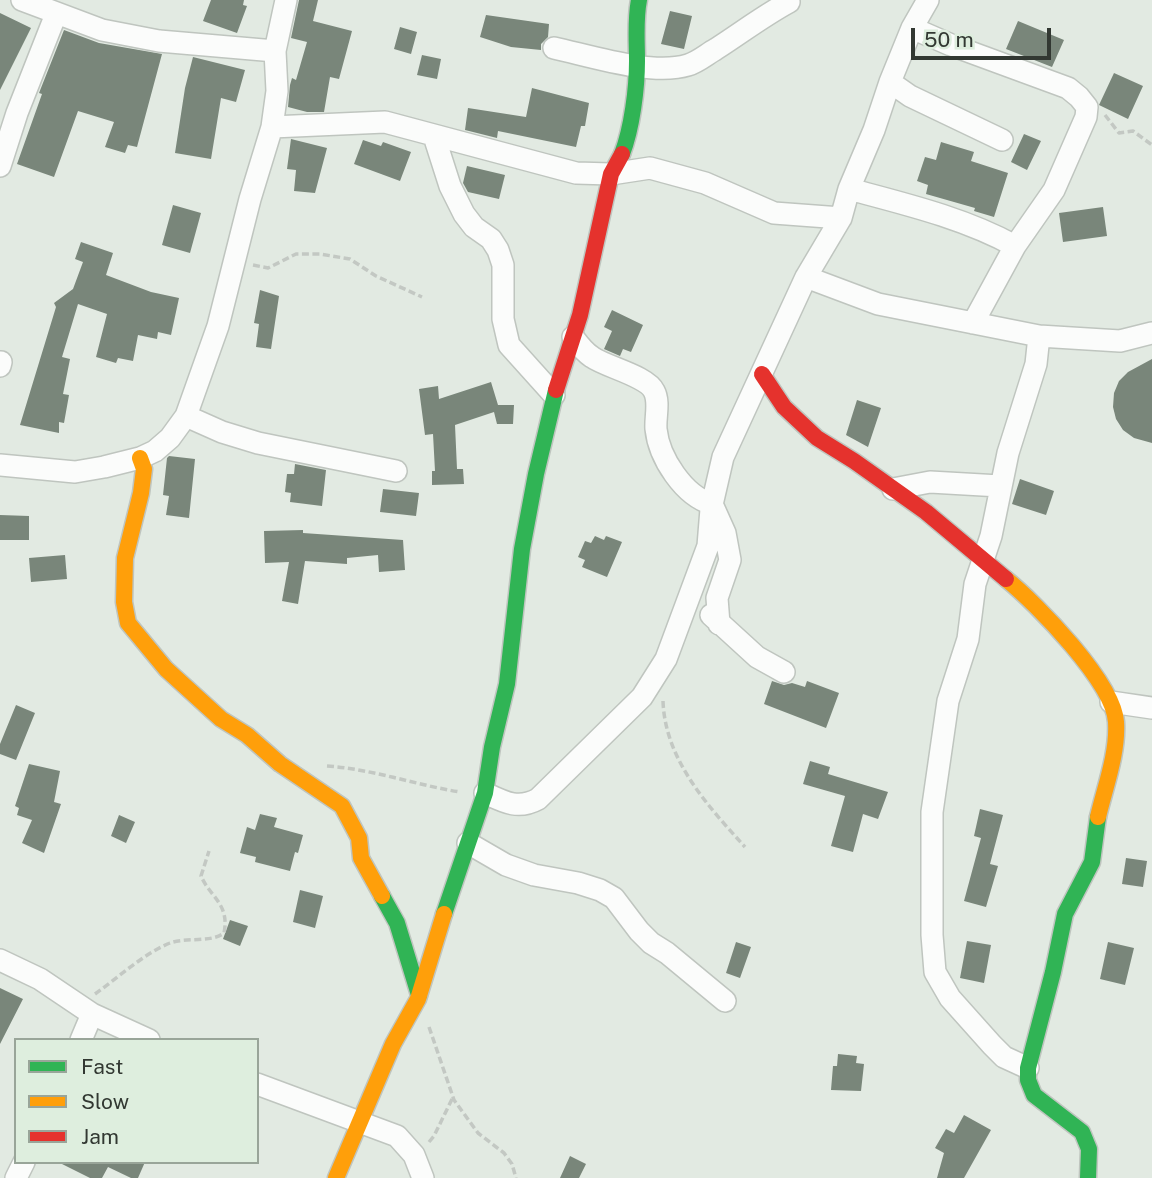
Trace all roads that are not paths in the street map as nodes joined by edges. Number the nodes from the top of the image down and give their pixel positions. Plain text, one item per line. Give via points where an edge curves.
1 (22, 0) edge
2 (286, 0) edge
3 (639, 0) edge
4 (928, 0) edge
5 (789, 2) edge
6 (56, 15) junction
7 (912, 28) junction
8 (554, 48) dead end
9 (275, 51) junction
10 (637, 65) junction
11 (890, 82) junction
12 (272, 127) junction
13 (434, 136) junction
14 (1002, 140) dead end
15 (0, 166) edge
16 (611, 174) junction
17 (849, 189) junction
18 (841, 218) junction
19 (1015, 246) junction
20 (806, 277) junction
21 (973, 323) junction
22 (1152, 333) edge
23 (1039, 336) junction
24 (573, 337) junction
25 (762, 374) junction
26 (554, 395) junction
27 (186, 416) junction
28 (140, 458) junction
29 (0, 465) edge
30 (396, 471) dead end
31 (1000, 486) junction
32 (893, 489) junction
33 (712, 504) junction
34 (984, 561) junction
35 (694, 582) junction
36 (719, 624) junction
37 (784, 672) dead end
38 (1111, 702) junction
39 (1152, 708) edge
40 (485, 793) junction
41 (468, 843) junction
42 (0, 960) edge
43 (417, 1000) junction
44 (725, 1001) dead end
45 (86, 1010) junction
46 (80, 1038) edge
47 (145, 1038) edge
48 (1028, 1068) junction
49 (259, 1085) edge
50 (358, 1122) junction
51 (419, 1171) edge
52 (336, 1178) edge
53 (1088, 1178) edge

1 - 6 street
2 - 9 street
3 - 10 street
4 - 7 street
5 - 10 street via 690,65
6 - 9 street via 159,41
6 - 15 street
7 - 11 street
7 - 19 street via 1068,88 1087,107 1054,190
8 - 10 street
9 - 12 street via 277,91
10 - 16 street via 629,129
11 - 14 street
11 - 17 street
12 - 13 street via 385,122
12 - 27 street via 218,326
13 - 16 street via 576,173
13 - 26 street via 464,214 498,250 509,345
16 - 18 street via 650,168 705,183 774,213
16 - 24 street
17 - 18 street
17 - 19 street via 962,223
18 - 20 street
19 - 21 street
20 - 21 street via 878,304
20 - 25 street
21 - 23 street
22 - 23 street via 1121,341
23 - 31 street via 1036,364
24 - 26 street
24 - 33 street via 594,359 656,392 660,448 693,496
25 - 32 street via 802,425
25 - 33 street via 723,457
26 - 40 street via 524,538 507,684
27 - 28 street via 170,438
27 - 30 street via 258,443
28 - 29 street via 75,472
28 - 43 street via 144,469 141,493 125,558 128,623 166,669 221,719 342,806 359,838 361,858 397,923
31 - 32 street via 930,482
31 - 34 street
32 - 34 street
33 - 35 street via 708,546
33 - 36 street via 725,533 730,560 717,598
34 - 38 street via 1040,610
34 - 48 street via 975,584 968,639 948,701 934,790 933,956 939,981 950,998 1004,1057
35 - 36 street
35 - 40 street via 660,671 642,697 538,799 516,805
36 - 37 street via 757,657
38 - 39 street
38 - 48 street via 1116,723 1114,746 1094,836 1093,862 1065,914
40 - 41 street
41 - 43 street
41 - 44 street via 534,876 578,883 614,898 651,943
42 - 45 street via 40,979
43 - 50 street
45 - 46 street
45 - 47 street
48 - 53 street via 1034,1095 1087,1139
49 - 50 street
50 - 51 street via 397,1136
50 - 52 street

